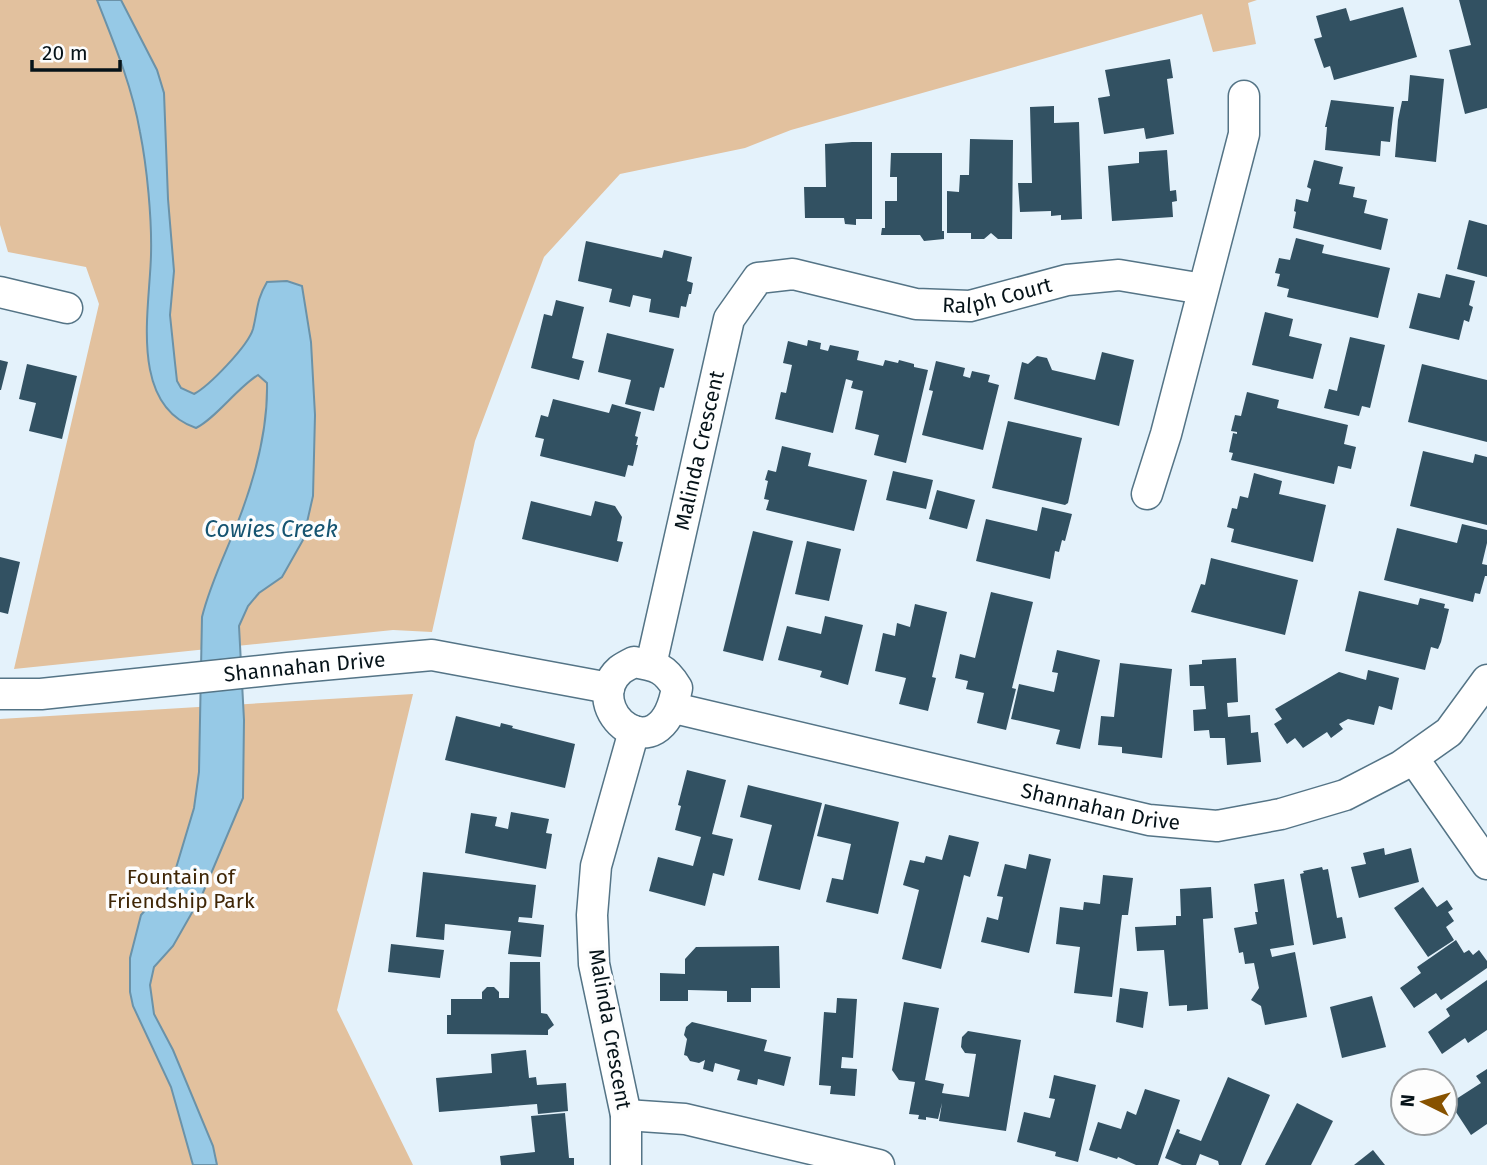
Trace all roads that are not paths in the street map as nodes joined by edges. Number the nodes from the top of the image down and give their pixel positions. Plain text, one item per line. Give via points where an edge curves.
1 (1244, 96) dead end
2 (793, 274) joint
3 (1203, 289) junction
4 (0, 292) edge
5 (67, 308) dead end
6 (1147, 494) dead end
7 (651, 665) junction
8 (1487, 680) edge
9 (609, 688) junction
10 (0, 694) edge
11 (674, 708) junction
12 (634, 731) junction
13 (1413, 758) junction
14 (1487, 864) edge
15 (626, 1115) junction
16 (626, 1165) edge
17 (879, 1165) edge

1 - 3 street via 1244,134
2 - 3 street, Ralph Court via 916,304 970,306 1068,281 1119,275
2 - 7 street, Malinda Crescent via 758,278 729,318
3 - 6 street
4 - 5 street
7 - 9 street via 634,662 619,670
7 - 11 street via 667,671 677,688
8 - 13 street, Shannahan Drive via 1449,732
9 - 10 street, Shannahan Drive via 432,655 41,694
9 - 12 street via 609,708 618,722
11 - 12 street via 664,723 650,732
11 - 13 street, Shannahan Drive via 1149,820 1217,826 1345,795
12 - 15 street, Malinda Crescent via 596,866 592,915 594,964
13 - 14 street
15 - 16 street, Malinda Crescent
15 - 17 street via 685,1118

